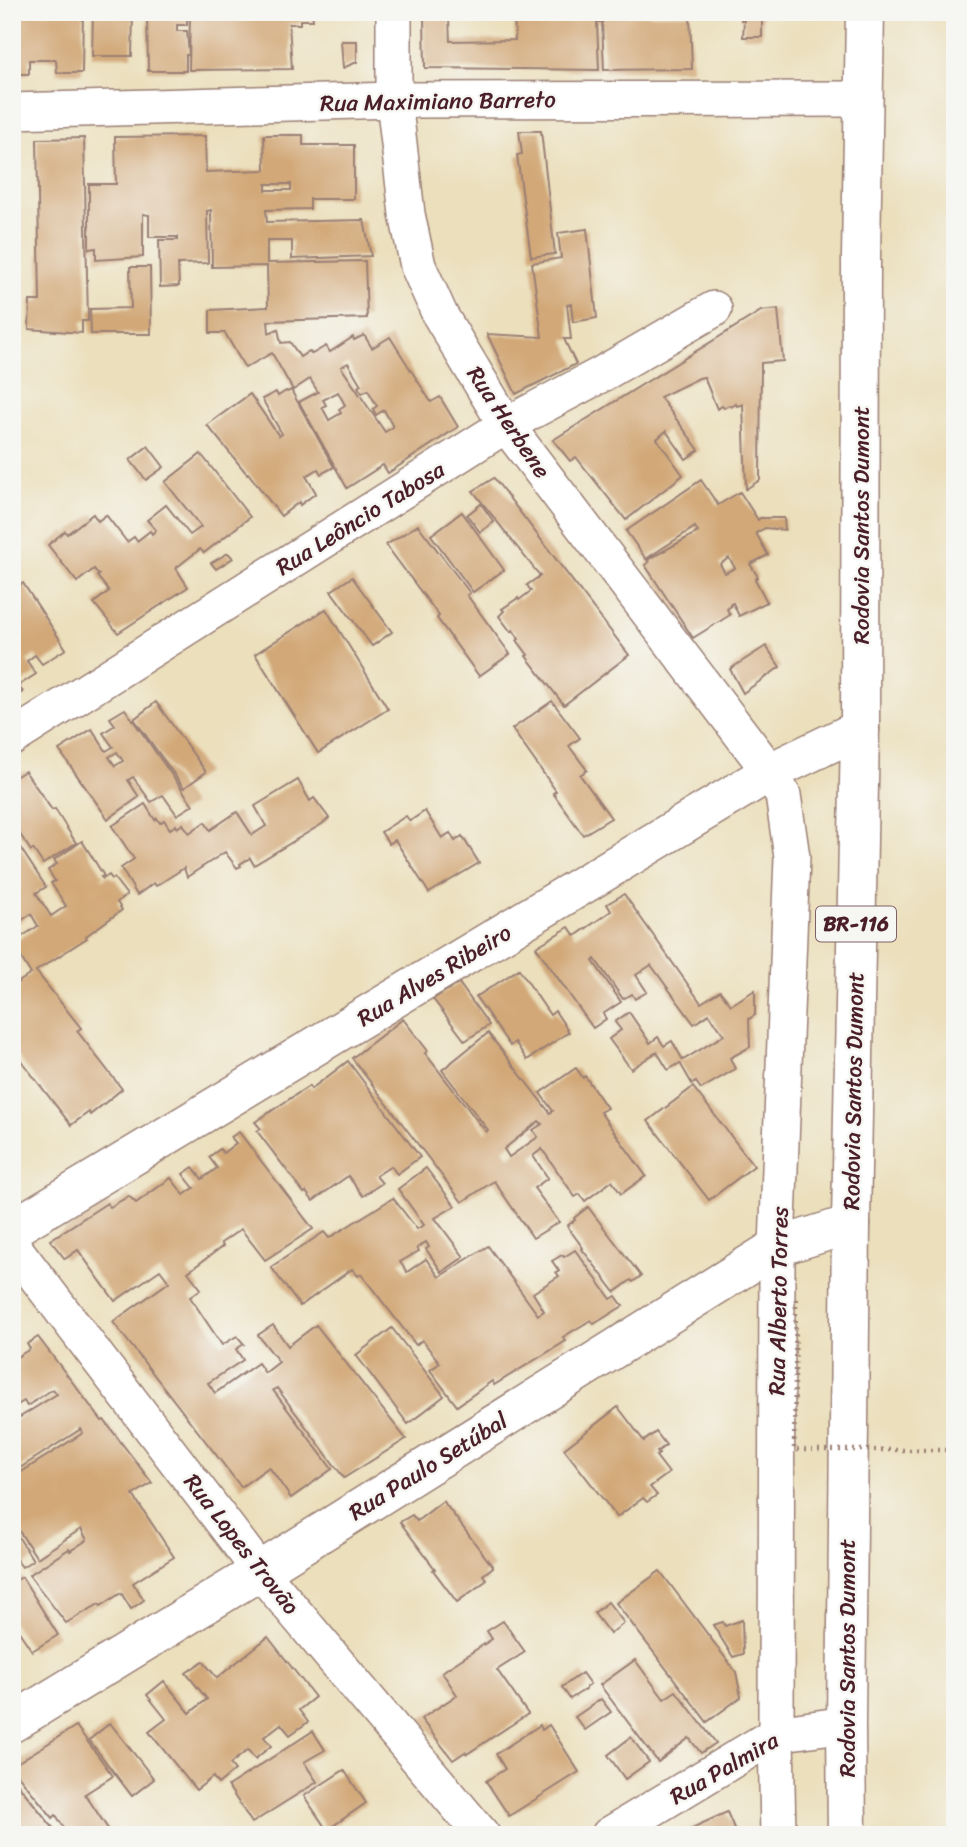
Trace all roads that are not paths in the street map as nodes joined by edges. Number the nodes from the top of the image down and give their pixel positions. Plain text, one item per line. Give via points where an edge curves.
1 (394, 12) edge
2 (865, 12) edge
3 (864, 99) junction
4 (394, 100) junction
5 (12, 111) edge
6 (714, 309) dead end
7 (506, 425) junction
8 (860, 729) junction
9 (12, 738) edge
10 (770, 772) junction
11 (851, 1224) junction
12 (12, 1229) edge
13 (12, 1245) edge
14 (777, 1247) junction
15 (261, 1571) junction
16 (12, 1723) edge
17 (846, 1724) junction
18 (776, 1734) junction
19 (482, 1835) edge
20 (610, 1835) edge
21 (778, 1835) edge
22 (847, 1835) edge

1 - 4 street, Rua Herbene
2 - 3 main road, Rodovia Santos Dumont / BR-116
3 - 4 street, Rua Maximiano Barreto
3 - 8 main road, Rodovia Santos Dumont / BR-116
4 - 5 street, Rua Maximiano Barreto
4 - 7 street, Rua Herbene via 418,266 440,314
6 - 7 street, Rua Leôncio Tabosa
7 - 9 street, Rua Leôncio Tabosa
7 - 10 street, Rua Herbene
8 - 10 main road, Rua Alves Ribeiro
8 - 11 main road, Rodovia Santos Dumont / BR-116
10 - 12 main road, Rua Alves Ribeiro
10 - 14 street, Rua Alberto Torres via 783,795 792,857
11 - 14 main road, Rua Paulo Setúbal
11 - 17 main road, Rodovia Santos Dumont / BR-116
13 - 15 street, Rua Lopes Trovão
14 - 15 main road, Rua Paulo Setúbal
14 - 18 street, Rua Alberto Torres
15 - 16 main road, Rua Paulo Setúbal
15 - 19 street, Rua Lopes Trovão
17 - 18 street, Rua Palmira
17 - 22 main road, Rodovia Santos Dumont / BR-116
18 - 20 street, Rua Palmira
18 - 21 street, Rua Alberto Torres

